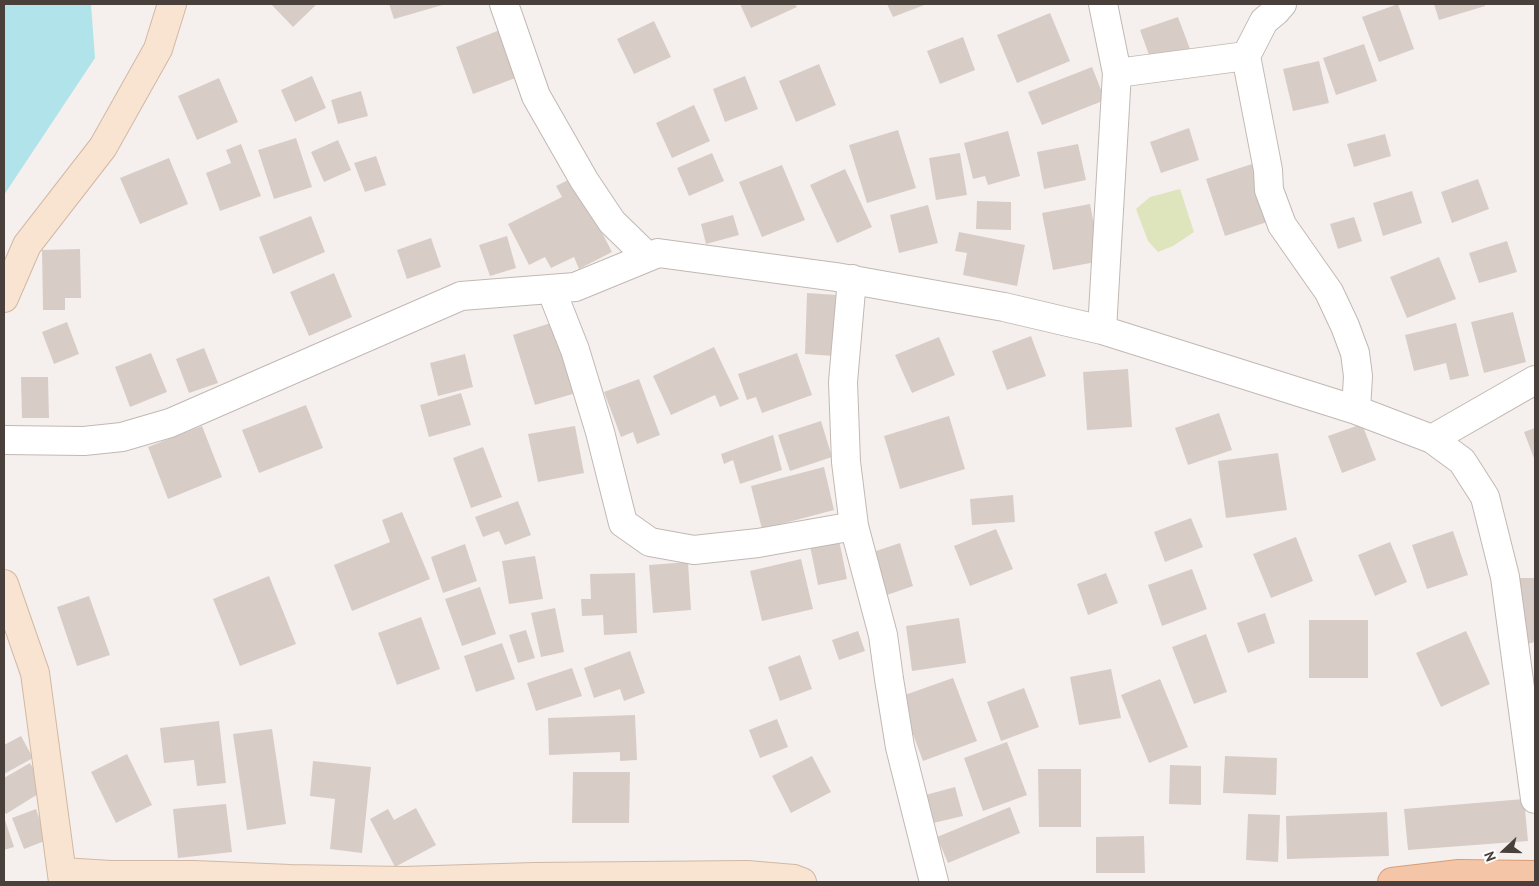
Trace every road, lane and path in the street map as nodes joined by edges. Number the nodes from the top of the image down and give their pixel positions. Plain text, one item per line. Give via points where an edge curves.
1 (172, 4) edge
2 (504, 4) edge
3 (1103, 4) edge
4 (1282, 4) edge
5 (1246, 56) junction
6 (1117, 73) junction
7 (648, 257) junction
8 (852, 280) junction
9 (551, 289) junction
10 (4, 298) edge
11 (1102, 330) junction
12 (1535, 380) edge
13 (1356, 410) junction
14 (1432, 439) junction
15 (4, 440) edge
16 (854, 526) junction
17 (4, 584) edge
18 (1535, 799) edge
19 (1535, 875) edge
20 (63, 877) edge
21 (802, 882) edge
22 (934, 882) edge
23 (1392, 882) edge

1 - 10 street via 158,49 103,147 27,245
2 - 7 street via 540,105 612,222
3 - 6 street
4 - 5 street via 1264,21
5 - 6 street
5 - 13 street via 1269,190 1282,225 1329,292 1345,326 1355,353 1358,376
6 - 11 street
7 - 8 street via 658,253
7 - 9 street via 575,287
8 - 11 street via 1004,307
8 - 16 street via 842,382 846,462
9 - 15 street via 460,296 170,423 122,437 84,442
9 - 16 street via 575,350 623,523 650,542 694,550 758,543
11 - 13 street
12 - 14 street
13 - 14 street
14 - 18 street via 1462,461 1485,497 1505,577
16 - 22 street via 883,635 900,747
17 - 20 street via 35,672
19 - 23 main road via 1459,874
20 - 21 street via 194,875 403,881 747,875

